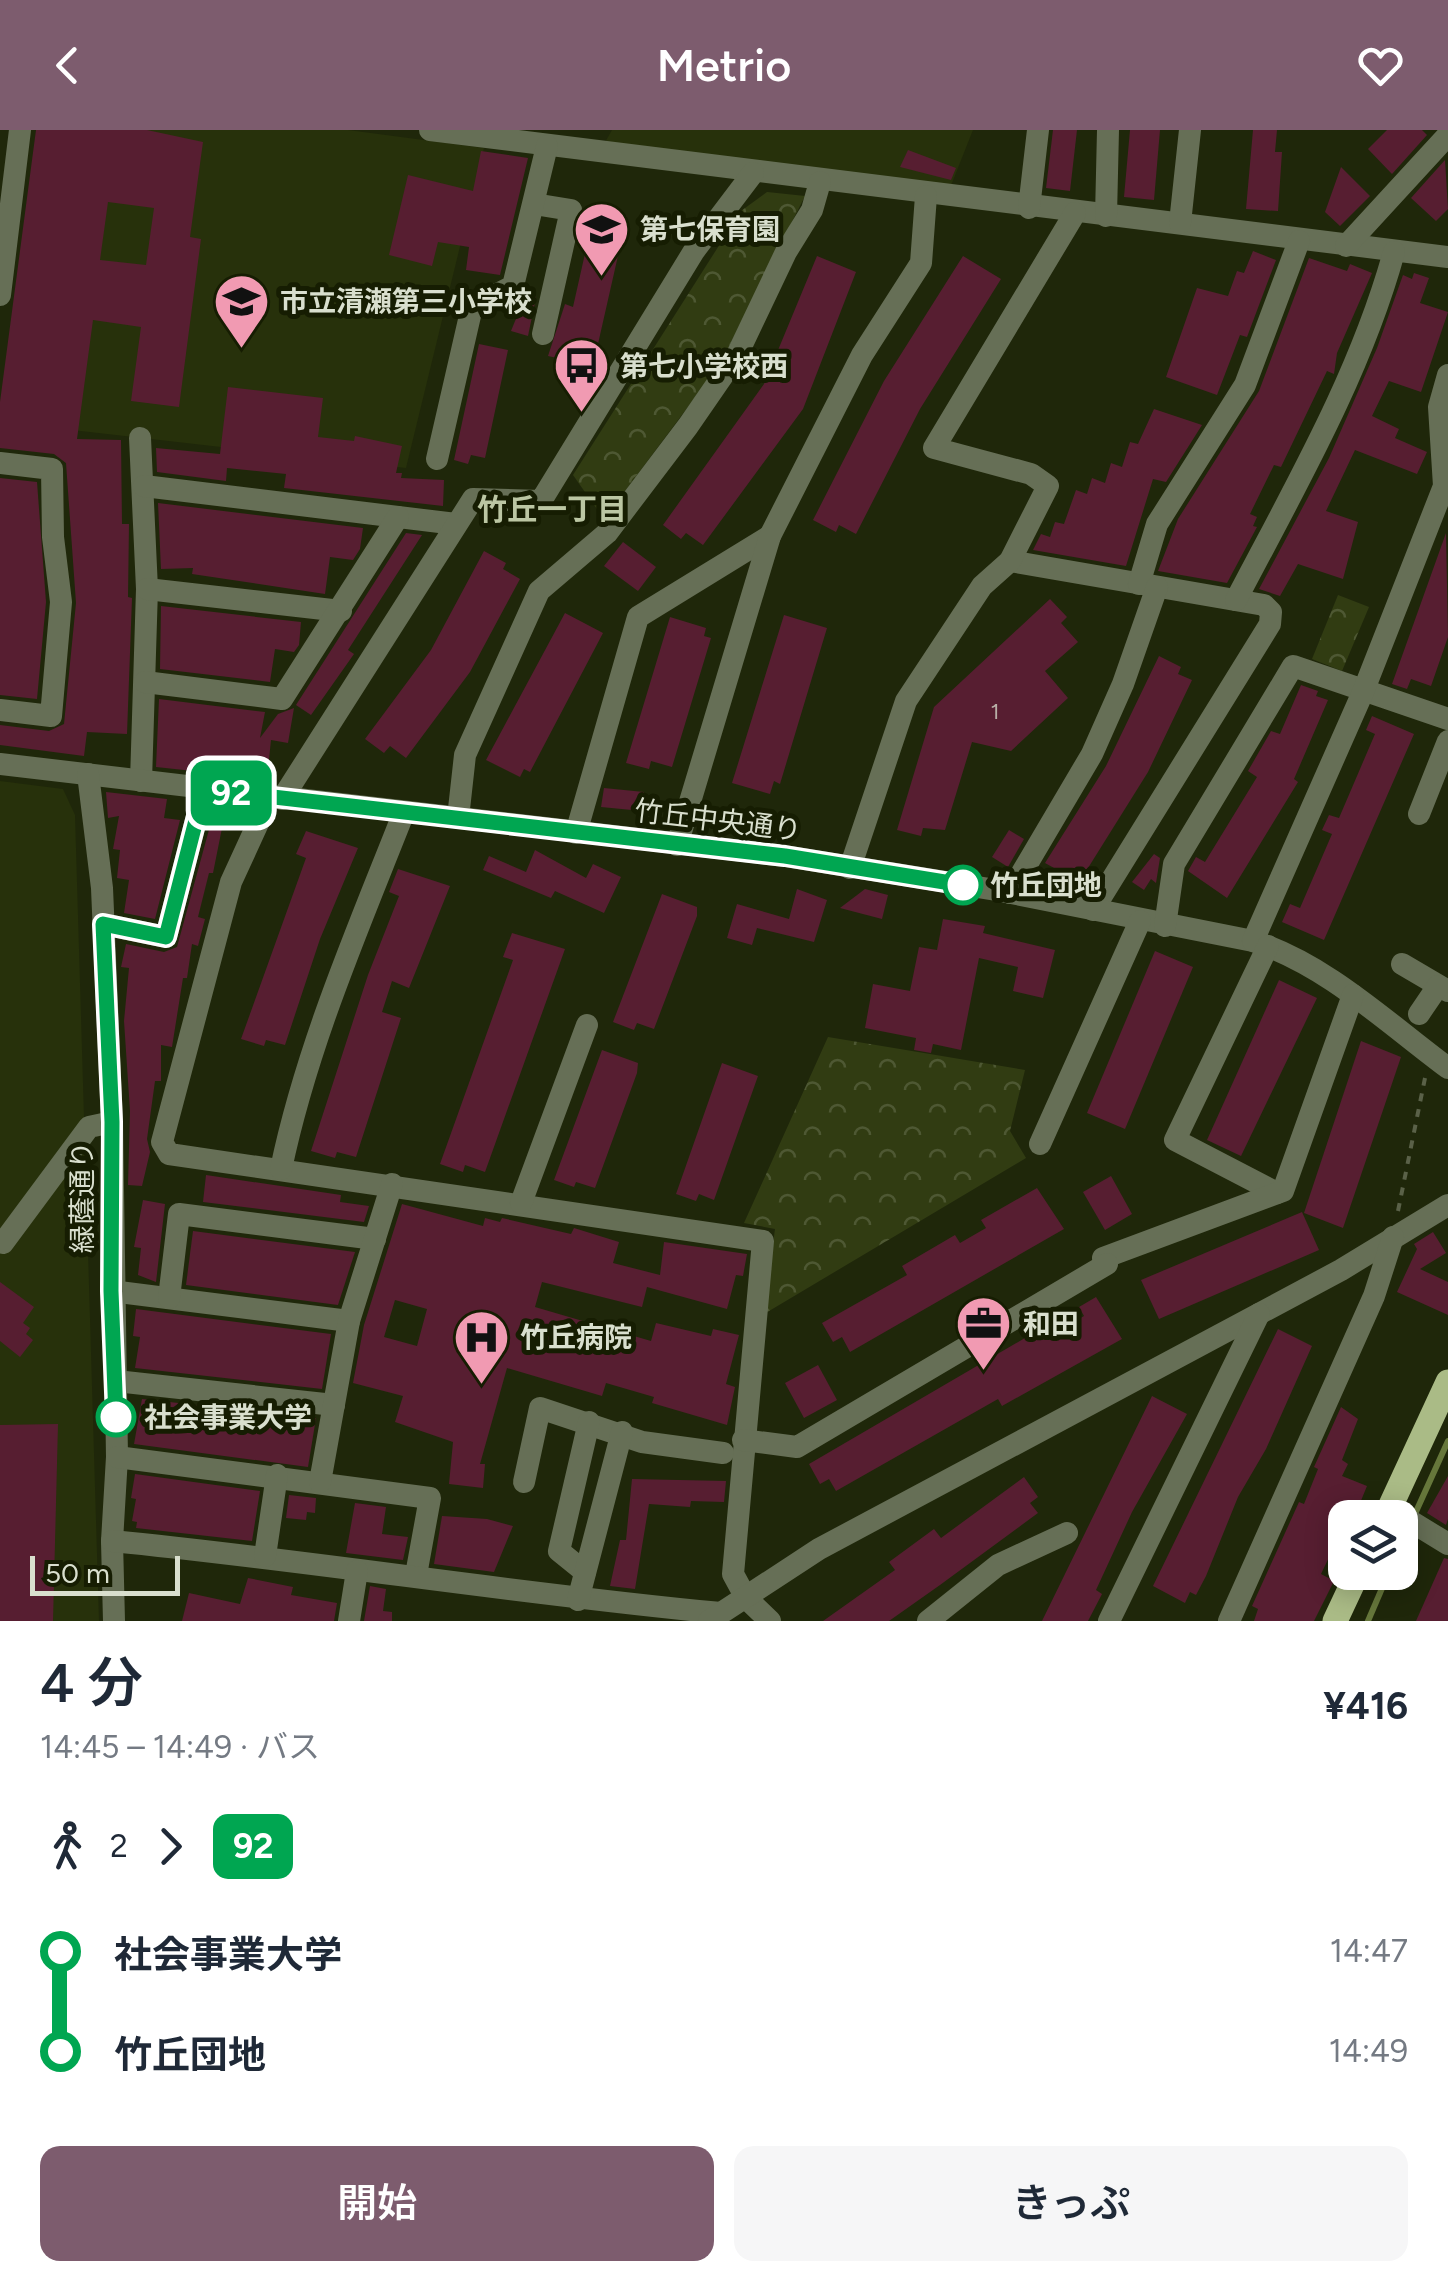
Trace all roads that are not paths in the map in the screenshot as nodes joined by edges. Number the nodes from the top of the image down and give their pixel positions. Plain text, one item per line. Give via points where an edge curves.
1 (20, 130) edge
2 (430, 130) edge
3 (1038, 130) edge
4 (1108, 130) edge
5 (1190, 130) edge
6 (1448, 135) edge
7 (547, 146) junction
8 (752, 172) junction
9 (820, 182) junction
10 (926, 196) junction
11 (534, 204) junction
12 (1029, 208) junction
13 (1074, 213) junction
14 (1106, 216) junction
15 (1180, 224) junction
16 (1300, 241) junction
17 (1346, 246) junction
18 (1394, 252) junction
19 (1448, 258) edge
20 (0, 295) edge
21 (543, 334) dead end
22 (1448, 375) edge
23 (140, 438) dead end
24 (437, 458) dead end
25 (0, 463) edge
26 (1447, 469) edge
27 (144, 486) junction
28 (398, 517) junction
29 (456, 524) junction
30 (770, 536) junction
31 (1010, 561) junction
32 (1148, 586) junction
33 (147, 588) junction
34 (1236, 600) junction
35 (341, 611) junction
36 (145, 682) junction
37 (1363, 692) junction
38 (0, 710) edge
39 (1448, 719) edge
40 (1448, 741) edge
41 (0, 764) edge
42 (88, 774) junction
43 (142, 782) junction
44 (204, 789) junction
45 (276, 798) junction
46 (404, 812) junction
47 (1419, 814) dead end
48 (458, 818) junction
49 (576, 833) junction
50 (677, 845) junction
51 (850, 868) junction
52 (1010, 893) junction
53 (1093, 910) junction
54 (1140, 921) junction
55 (103, 924) junction
56 (1165, 926) junction
57 (1260, 943) junction
58 (1402, 964) dead end
59 (1443, 988) edge
60 (1353, 995) junction
61 (1419, 1014) dead end
62 (587, 1025) dead end
63 (1442, 1061) edge
64 (112, 1122) junction
65 (1040, 1144) dead end
66 (281, 1169) junction
67 (392, 1184) junction
68 (1277, 1193) junction
69 (522, 1203) junction
70 (1448, 1205) edge
71 (1393, 1237) junction
72 (375, 1239) junction
73 (7, 1246) edge
74 (111, 1291) junction
75 (169, 1298) junction
76 (1259, 1314) junction
77 (349, 1320) junction
78 (116, 1381) junction
79 (1448, 1382) edge
80 (334, 1405) junction
81 (590, 1422) junction
82 (622, 1432) junction
83 (733, 1447) junction
84 (117, 1458) junction
85 (277, 1475) junction
86 (320, 1482) junction
87 (524, 1482) dead end
88 (1407, 1500) edge
89 (1418, 1527) edge
90 (1067, 1533) dead end
91 (112, 1541) junction
92 (1448, 1544) edge
93 (265, 1556) junction
94 (357, 1570) junction
95 (585, 1572) junction
96 (416, 1575) junction
97 (1350, 1590) edge
98 (578, 1600) junction
99 (759, 1614) edge
100 (715, 1617) edge
101 (114, 1621) edge
102 (349, 1621) edge
103 (928, 1621) edge
104 (1109, 1621) edge
105 (1230, 1621) edge
106 (1335, 1621) edge

1 - 20 street
2 - 7 street
3 - 12 street
4 - 14 street
5 - 15 street
6 - 17 street
7 - 8 street
7 - 11 street
8 - 9 street
8 - 29 street via 694,252 542,501 473,499
9 - 10 street
9 - 48 street via 737,356 607,534 539,591 465,756
10 - 12 street
10 - 30 street via 922,262 862,355
11 - 21 street via 571,210
11 - 24 street via 515,279 506,291 472,307
12 - 13 street
13 - 14 street
13 - 31 street via 934,448 1031,474 1048,486
14 - 15 street
15 - 16 street
16 - 17 street
16 - 32 street via 1245,385 1157,524
17 - 18 street
18 - 19 street
18 - 34 street via 1349,379
22 - 26 street via 1439,407
23 - 27 street
25 - 38 street via 52,469 61,602 51,716
26 - 37 street
27 - 28 street
27 - 33 street
28 - 29 street
28 - 35 street
29 - 45 street
30 - 49 street via 638,617
30 - 50 street
31 - 32 street
31 - 51 street via 982,586 906,701
32 - 34 street
32 - 52 street via 1092,754
33 - 35 street
33 - 36 street
34 - 53 street via 1264,605 1270,624
35 - 36 street via 282,699
36 - 43 street
37 - 39 street
37 - 56 street via 1293,666 1174,864
37 - 57 street
40 - 47 street
41 - 42 street, 竹丘中央通り
42 - 43 street, 竹丘中央通り
42 - 55 street, 緑蔭通り
43 - 44 street, 竹丘中央通り
44 - 45 street, 竹丘中央通り
44 - 55 street via 166,937
45 - 46 street, 竹丘中央通り
45 - 66 street via 231,882 162,1142 170,1154
46 - 48 street, 竹丘中央通り
46 - 66 street via 329,1002
48 - 49 street, 竹丘中央通り
49 - 50 street, 竹丘中央通り
50 - 51 street, 竹丘中央通り
51 - 52 street, 竹丘中央通り
52 - 53 street, 竹丘中央通り
53 - 54 street, 竹丘中央通り
54 - 56 street, 竹丘中央通り
54 - 65 street
55 - 64 street, 緑蔭通り
56 - 57 street, 竹丘中央通り
57 - 60 street, 竹丘中央通り
57 - 68 street via 1175,1140
58 - 59 street
59 - 61 street
60 - 63 street, 竹丘中央通り
60 - 68 street
62 - 69 street
64 - 73 street via 89,1127
64 - 74 street, 緑蔭通り
66 - 67 street
67 - 69 street
67 - 72 street
68 - 83 street via 1105,1261 797,1446
69 - 83 street via 763,1242
70 - 71 street
71 - 76 street
71 - 105 street via 1374,1296
72 - 75 street via 179,1214
72 - 77 street
74 - 75 street
74 - 78 street, 緑蔭通り
75 - 77 street
76 - 99 street via 818,1549
76 - 104 street
77 - 80 street
78 - 80 street
78 - 84 street, 緑蔭通り
79 - 88 main road
80 - 86 street
81 - 82 street
81 - 87 street via 540,1408
81 - 95 street via 559,1552
82 - 83 street via 642,1442
82 - 95 street
83 - 99 street via 733,1574
84 - 85 street
84 - 91 street, 緑蔭通り
85 - 86 street
85 - 93 street
86 - 96 street via 430,1498
89 - 92 street
90 - 103 street via 998,1565
91 - 93 street
91 - 101 street, 緑蔭通り
93 - 94 street
94 - 96 street
94 - 102 street
95 - 98 street
96 - 98 street
97 - 106 main road
98 - 100 street
99 - 100 street

